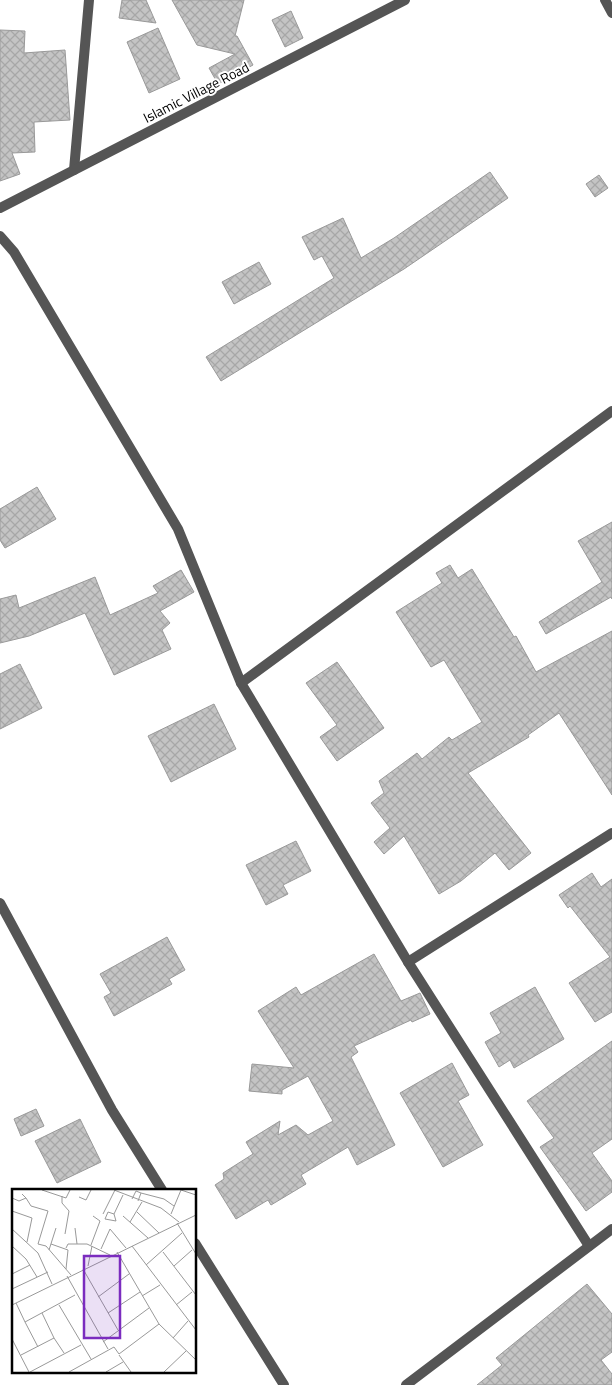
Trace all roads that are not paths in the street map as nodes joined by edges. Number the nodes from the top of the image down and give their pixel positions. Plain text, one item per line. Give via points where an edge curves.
1 (88, 0) edge
2 (405, 0) edge
3 (604, 0) edge
4 (612, 13) edge
5 (74, 170) junction
6 (0, 208) edge
7 (0, 236) edge
8 (612, 411) edge
9 (241, 683) junction
10 (612, 833) edge
11 (0, 903) edge
12 (408, 962) junction
13 (161, 1189) edge
14 (612, 1229) edge
15 (196, 1245) edge
16 (589, 1246) junction
17 (284, 1385) edge
18 (406, 1385) edge

1 - 5 street
2 - 5 street, Islamic Village Road
3 - 4 street
5 - 6 street, Islamic Village Road
7 - 9 street via 14,252 178,529
8 - 9 street
9 - 12 street
10 - 12 street
11 - 13 street via 112,1110
12 - 16 street
14 - 16 street
15 - 17 street
16 - 18 street

